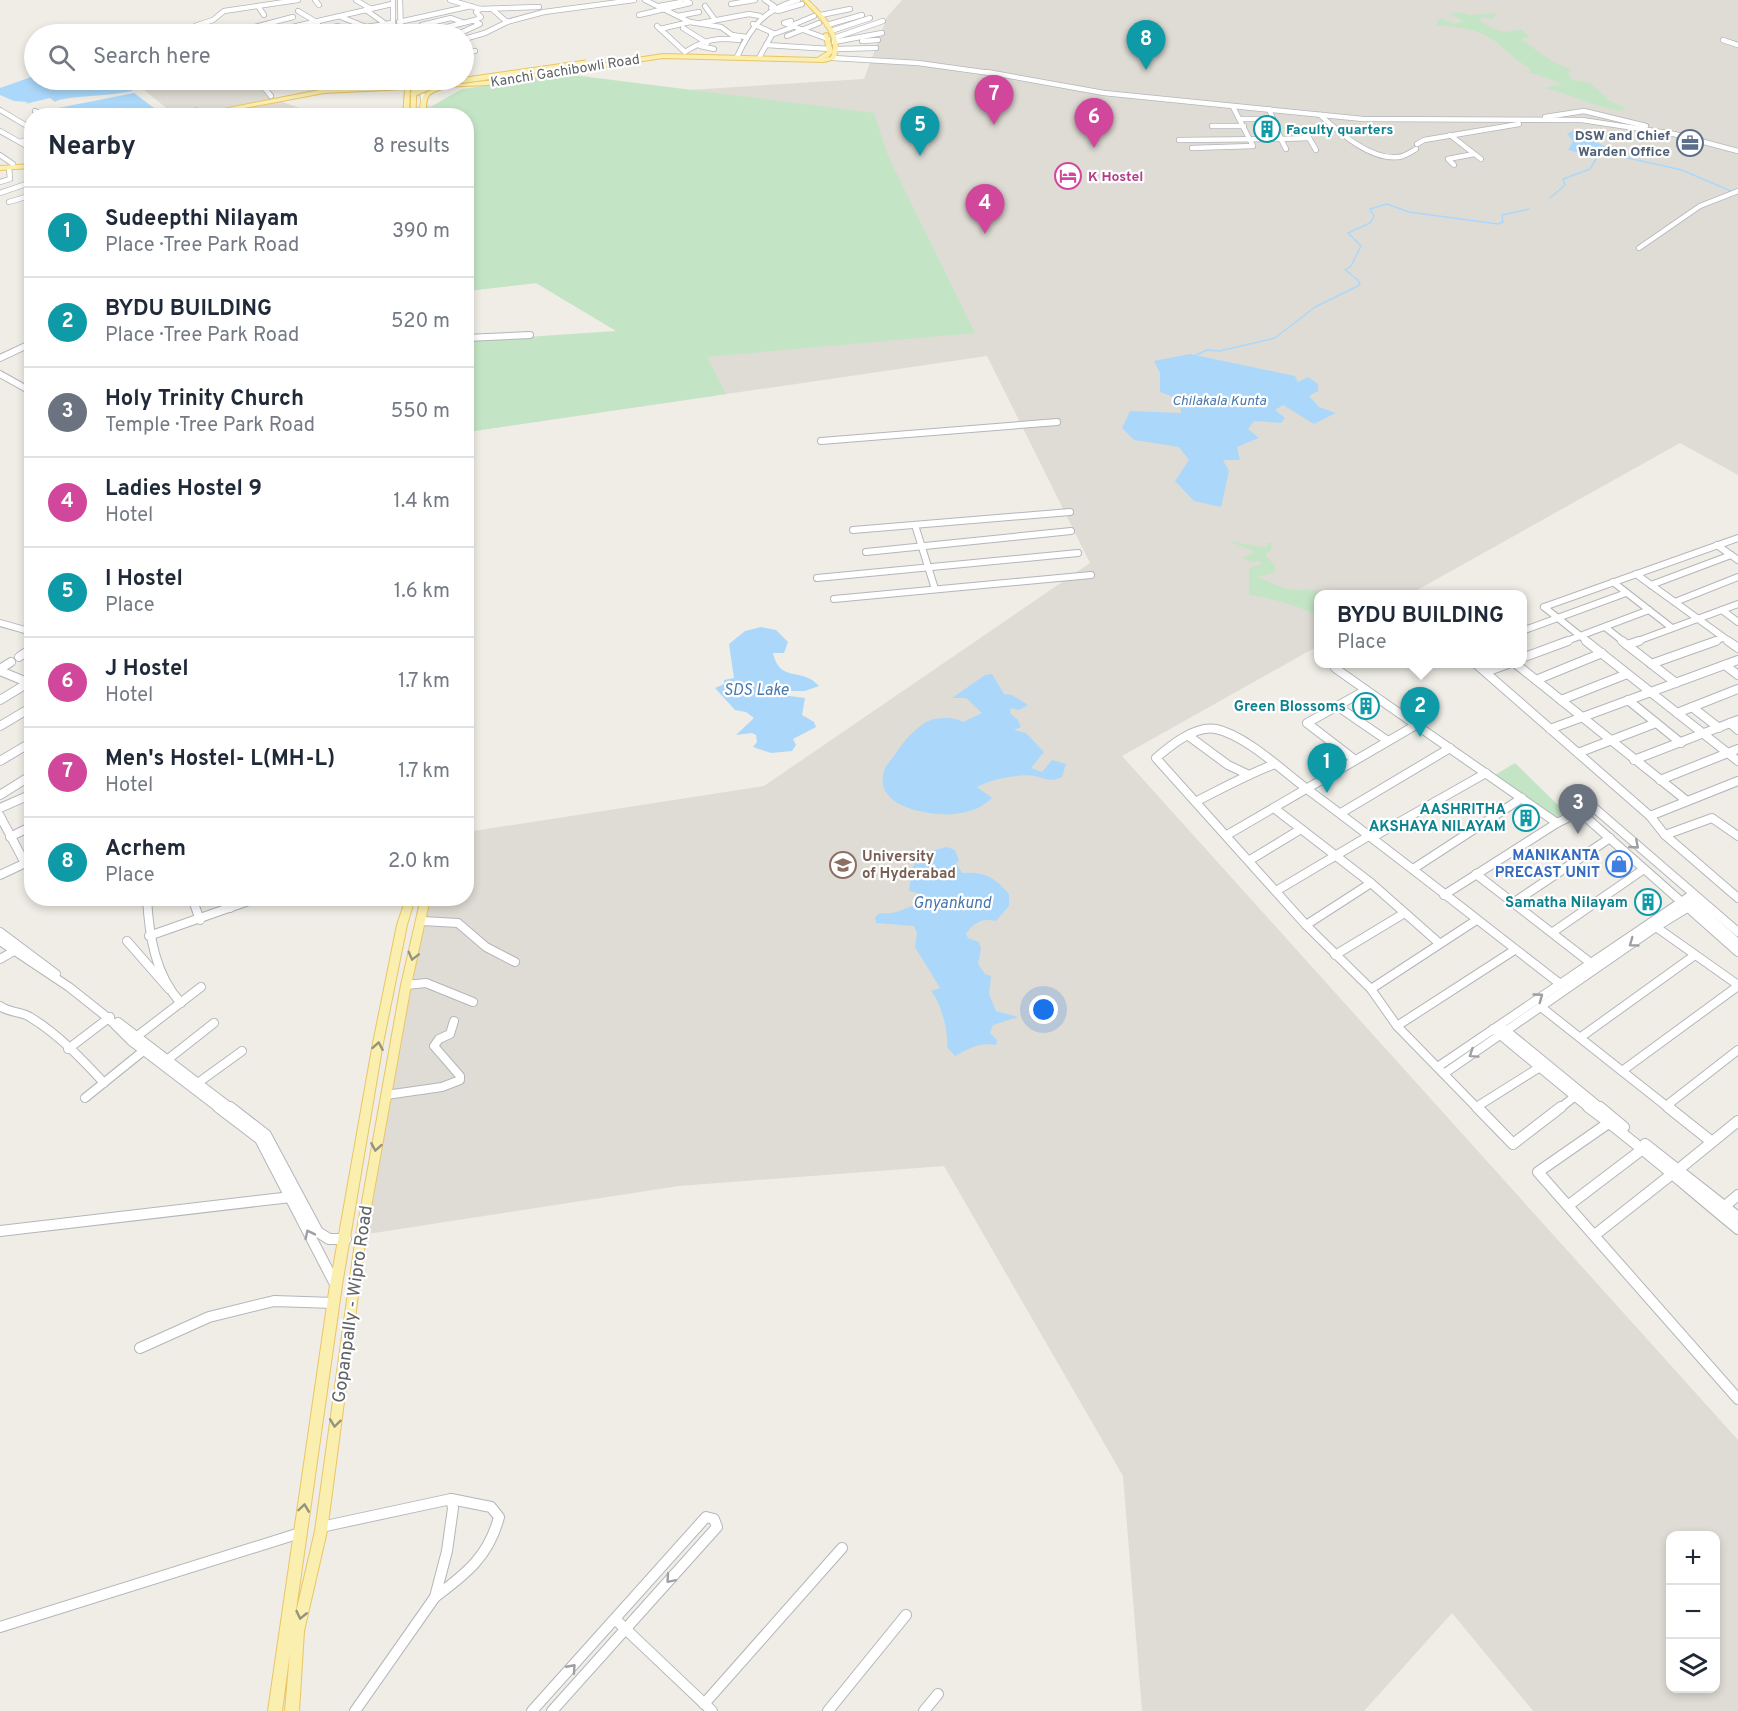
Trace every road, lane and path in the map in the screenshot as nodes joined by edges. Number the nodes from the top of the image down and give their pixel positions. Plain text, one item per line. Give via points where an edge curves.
1 (298, 0) edge
2 (356, 0) edge
3 (400, 0) edge
4 (634, 0) edge
5 (645, 0) edge
6 (754, 0) edge
7 (765, 0) edge
8 (683, 1) edge
9 (801, 1) edge
10 (392, 2) edge
11 (450, 2) edge
12 (258, 6) junction
13 (472, 6) junction
14 (659, 6) junction
15 (705, 6) dead end
16 (463, 7) junction
17 (539, 7) dead end
18 (773, 7) junction
19 (439, 8) dead end
20 (728, 8) junction
21 (368, 9) junction
22 (480, 9) junction
23 (492, 9) junction
24 (850, 9) dead end
25 (298, 11) dead end
26 (670, 11) junction
27 (778, 11) junction
28 (444, 12) junction
29 (699, 12) dead end
30 (784, 13) dead end
31 (264, 15) dead end
32 (821, 15) junction
33 (862, 15) dead end
34 (466, 16) dead end
35 (678, 16) junction
36 (741, 16) junction
37 (760, 16) junction
38 (814, 16) junction
39 (341, 17) junction
40 (641, 17) dead end
41 (735, 17) junction
42 (870, 18) dead end
43 (456, 19) junction
44 (715, 20) junction
45 (473, 21) junction
46 (883, 21) dead end
47 (399, 22) joint
48 (462, 22) junction
49 (507, 22) junction
50 (690, 22) junction
51 (318, 23) junction
52 (201, 24) edge
53 (263, 24) edge
54 (308, 24) edge
55 (314, 24) edge
56 (357, 24) edge
57 (390, 24) joint
58 (434, 24) edge
59 (455, 24) edge
60 (463, 24) edge
61 (699, 24) junction
62 (753, 24) junction
63 (791, 24) junction
64 (483, 25) dead end
65 (822, 25) junction
66 (474, 27) edge
67 (493, 29) junction
68 (769, 30) junction
69 (801, 30) junction
70 (831, 31) junction
71 (807, 32) junction
72 (714, 33) dead end
73 (882, 33) dead end
74 (474, 36) edge
75 (771, 36) junction
76 (745, 39) junction
77 (832, 40) junction
78 (1723, 40) dead end
79 (879, 41) dead end
80 (706, 42) junction
81 (1738, 44) edge
82 (695, 45) junction
83 (766, 45) junction
84 (796, 47) junction
85 (857, 48) junction
86 (1728, 48) dead end
87 (714, 49) dead end
88 (876, 49) dead end
89 (830, 50) junction
90 (685, 52) junction
91 (835, 53) junction
92 (738, 56) junction
93 (760, 56) junction
94 (586, 63) junction
95 (987, 72) junction
96 (474, 77) edge
97 (474, 79) edge
98 (474, 80) edge
99 (266, 90) edge
100 (306, 90) edge
101 (333, 90) edge
102 (408, 90) edge
103 (411, 90) edge
104 (422, 90) edge
105 (422, 90) edge
106 (433, 90) edge
107 (412, 94) junction
108 (271, 96) junction
109 (423, 100) junction
110 (8, 105) dead end
111 (1233, 107) junction
112 (215, 108) edge
113 (234, 108) edge
114 (407, 108) edge
115 (413, 108) edge
116 (423, 108) edge
117 (0, 109) edge
118 (1269, 110) junction
119 (1322, 116) junction
120 (1241, 119) junction
121 (1271, 119) junction
122 (1531, 121) junction
123 (24, 124) edge
124 (1212, 126) dead end
125 (1244, 126) junction
126 (0, 131) edge
127 (1305, 132) dead end
128 (1674, 134) junction
129 (1450, 135) junction
130 (1309, 138) junction
131 (1251, 139) junction
132 (1281, 139) junction
133 (1179, 140) dead end
134 (24, 141) edge
135 (20, 142) junction
136 (24, 144) edge
137 (1192, 148) dead end
138 (1286, 149) dead end
139 (1316, 150) dead end
140 (1738, 151) edge
141 (1474, 154) junction
142 (0, 155) edge
143 (1481, 159) dead end
144 (24, 165) edge
145 (1454, 165) dead end
146 (0, 166) edge
147 (11, 166) junction
148 (0, 182) edge
149 (24, 184) edge
150 (1738, 191) edge
151 (0, 193) edge
152 (24, 197) edge
153 (9, 202) dead end
154 (1639, 248) dead end
155 (530, 335) dead end
156 (474, 338) edge
157 (24, 345) edge
158 (0, 356) edge
159 (0, 374) edge
160 (24, 388) edge
161 (1057, 422) dead end
162 (821, 441) dead end
163 (1070, 512) dead end
164 (915, 525) junction
165 (852, 530) dead end
166 (1071, 531) dead end
167 (1738, 538) edge
168 (1717, 545) junction
169 (922, 546) junction
170 (866, 552) dead end
171 (1078, 553) dead end
172 (1731, 555) junction
173 (1738, 560) edge
174 (929, 567) junction
175 (1091, 574) dead end
176 (1636, 574) junction
177 (1738, 577) edge
178 (817, 578) dead end
179 (1613, 582) junction
180 (1651, 585) junction
181 (935, 589) junction
182 (1626, 593) junction
183 (834, 599) dead end
184 (1675, 602) junction
185 (1738, 604) edge
186 (1649, 610) junction
187 (1722, 610) junction
188 (1559, 618) junction
189 (1696, 618) junction
190 (1738, 622) edge
191 (0, 623) edge
192 (1605, 627) junction
193 (1672, 628) junction
194 (1527, 629) edge
195 (24, 630) edge
196 (1581, 636) junction
197 (1724, 638) junction
198 (1627, 645) junction
199 (1738, 648) edge
200 (1602, 653) junction
201 (24, 654) edge
202 (1527, 656) edge
203 (19, 657) dead end
204 (1738, 660) edge
205 (11, 662) dead end
206 (1651, 664) junction
207 (1725, 665) junction
208 (1335, 668) dead end
209 (1481, 668) edge
210 (1495, 668) edge
211 (1522, 668) edge
212 (0, 670) edge
213 (1485, 672) junction
214 (1627, 674) junction
215 (1738, 675) edge
216 (1536, 680) junction
217 (24, 681) edge
218 (1676, 683) junction
219 (24, 687) edge
220 (1738, 689) edge
221 (1366, 690) junction
222 (1651, 692) junction
223 (0, 700) edge
224 (1561, 700) junction
225 (1628, 700) junction
226 (1337, 706) junction
227 (1692, 707) junction
228 (24, 712) edge
229 (1677, 713) junction
230 (1581, 716) junction
231 (1738, 720) edge
232 (1656, 723) junction
233 (1730, 723) junction
234 (1416, 725) junction
235 (0, 726) edge
236 (1719, 728) junction
237 (1550, 729) junction
238 (1738, 730) edge
239 (1703, 734) junction
240 (1190, 737) junction
241 (1609, 740) junction
242 (1388, 741) junction
243 (1681, 743) junction
244 (24, 747) edge
245 (1450, 748) junction
246 (1738, 749) edge
247 (1578, 753) junction
248 (1728, 753) junction
249 (1355, 760) junction
250 (1635, 760) junction
251 (0, 761) edge
252 (1738, 761) edge
253 (1275, 764) junction
254 (1486, 773) junction
255 (1247, 774) junction
256 (24, 780) edge
257 (1660, 780) junction
258 (1738, 781) edge
259 (1306, 788) junction
260 (0, 795) edge
261 (24, 798) edge
262 (1522, 798) junction
263 (1197, 801) junction
264 (1687, 801) junction
265 (0, 808) edge
266 (1274, 808) junction
267 (1580, 812) junction
268 (1341, 813) junction
269 (0, 816) edge
270 (1650, 816) junction
271 (1557, 823) junction
272 (1301, 829) junction
273 (24, 830) edge
274 (1227, 835) junction
275 (1665, 835) junction
276 (1738, 836) edge
277 (10, 837) junction
278 (1370, 837) junction
279 (1610, 838) junction
280 (24, 856) edge
281 (1335, 856) junction
282 (1250, 860) junction
283 (24, 863) edge
284 (1413, 869) junction
285 (1644, 869) junction
286 (1476, 874) junction
287 (0, 875) edge
288 (1371, 883) junction
289 (1276, 891) junction
290 (1445, 895) junction
291 (1738, 898) edge
292 (1690, 900) junction
293 (1513, 903) junction
294 (147, 906) edge
295 (195, 906) edge
296 (236, 906) edge
297 (409, 906) edge
298 (425, 906) edge
299 (230, 908) joint
300 (1402, 914) junction
301 (200, 920) junction
302 (422, 921) junction
303 (1475, 921) junction
304 (1306, 925) junction
305 (1656, 927) junction
306 (0, 932) edge
307 (1553, 932) junction
308 (1738, 932) edge
309 (149, 936) junction
310 (0, 941) edge
311 (127, 941) dead end
312 (1439, 943) junction
313 (1738, 943) edge
314 (14, 951) junction
315 (1513, 951) junction
316 (1738, 952) edge
317 (1335, 955) junction
318 (1695, 955) junction
319 (0, 959) edge
320 (515, 962) dead end
321 (1589, 962) junction
322 (1598, 969) junction
323 (1556, 984) junction
324 (406, 985) junction
325 (1738, 986) edge
326 (201, 987) dead end
327 (1371, 989) junction
328 (170, 991) junction
329 (1564, 991) junction
330 (473, 1002) dead end
331 (181, 1003) junction
332 (0, 1006) edge
333 (1541, 1007) junction
334 (109, 1017) junction
335 (454, 1021) dead end
336 (214, 1023) dead end
337 (1397, 1026) junction
338 (1500, 1030) junction
339 (136, 1037) junction
340 (1581, 1037) junction
341 (146, 1048) junction
342 (68, 1049) junction
343 (1738, 1050) edge
344 (242, 1051) dead end
345 (167, 1060) junction
346 (1540, 1068) junction
347 (1442, 1069) junction
348 (1622, 1071) junction
349 (373, 1072) junction
350 (389, 1072) junction
351 (104, 1083) junction
352 (371, 1085) junction
353 (194, 1086) junction
354 (387, 1090) junction
355 (1574, 1096) junction
356 (85, 1098) dead end
357 (1478, 1106) junction
358 (1666, 1106) junction
359 (1738, 1121) edge
360 (1610, 1122) junction
361 (1712, 1142) junction
362 (1644, 1148) junction
363 (1660, 1160) junction
364 (1676, 1172) junction
365 (1738, 1195) edge
366 (291, 1197) junction
367 (1569, 1205) junction
368 (1725, 1206) junction
369 (1738, 1217) edge
370 (1738, 1228) edge
371 (0, 1231) edge
372 (1596, 1234) junction
373 (346, 1239) junction
374 (336, 1285) junction
375 (334, 1303) junction
376 (140, 1348) dead end
377 (1738, 1399) edge
378 (451, 1499) junction
379 (321, 1527) junction
380 (300, 1533) junction
381 (842, 1548) dead end
382 (435, 1597) junction
383 (906, 1616) dead end
384 (615, 1619) junction
385 (0, 1627) edge
386 (626, 1629) junction
387 (938, 1694) dead end
388 (708, 1708) edge
389 (274, 1711) edge
390 (292, 1711) edge
391 (355, 1711) edge
392 (532, 1711) edge
393 (552, 1711) edge
394 (828, 1711) edge
395 (924, 1711) edge

1 - 12 street
2 - 21 street
3 - 47 street
4 - 49 street
5 - 14 street
6 - 20 street
7 - 18 street
8 - 14 street
8 - 26 street via 690,3
9 - 18 street
9 - 27 street
9 - 32 main road
9 - 38 main road
10 - 21 street
10 - 57 street
11 - 13 street
11 - 16 street
12 - 31 street
12 - 52 street via 224,11
13 - 16 street
13 - 22 street
14 - 26 street
15 - 44 street
16 - 28 street
17 - 23 street
18 - 27 street
18 - 37 street
19 - 28 street
20 - 36 street
20 - 41 street
21 - 39 street
21 - 57 street
22 - 23 street
22 - 45 street via 476,12 481,17
23 - 49 street
24 - 32 street
25 - 51 street
26 - 35 street
26 - 40 street
27 - 30 street
28 - 47 street
29 - 35 street
32 - 65 main road
33 - 65 street
34 - 43 street
35 - 50 street
36 - 37 street
36 - 41 street
37 - 62 street
38 - 63 street
38 - 65 main road
39 - 51 street
39 - 56 street
41 - 44 street
42 - 70 street
43 - 48 street
43 - 58 street
44 - 61 street
45 - 48 street
45 - 60 street
45 - 66 street via 480,24
46 - 77 street
48 - 59 street
49 - 67 street
50 - 61 street
50 - 90 street via 659,28
51 - 55 street
53 - 54 street via 291,15
61 - 72 street
61 - 76 street via 721,27
61 - 80 street via 683,28
62 - 68 street
62 - 76 street
63 - 68 street
63 - 69 street
63 - 75 street
64 - 67 street
65 - 69 street
65 - 70 main road
65 - 71 street
65 - 77 main road
67 - 74 street
68 - 75 street
69 - 71 street
69 - 84 street via 787,38
70 - 77 main road
71 - 77 street
73 - 77 street
75 - 83 street
76 - 80 street via 720,37
76 - 92 street
77 - 89 main road
77 - 91 main road
78 - 81 street
79 - 85 street via 853,42
80 - 82 street
81 - 86 street
82 - 87 street
82 - 90 street
83 - 84 street
83 - 93 street
84 - 89 street
85 - 88 street
85 - 91 street
89 - 93 main road, Kanchi Gachibowli Road via 825,57
90 - 92 main road, Kanchi Gachibowli Road
90 - 94 main road, Kanchi Gachibowli Road
91 - 92 main road, Kanchi Gachibowli Road via 824,60
91 - 95 street
92 - 93 main road, Kanchi Gachibowli Road
92 - 98 main road, Kanchi Gachibowli Road via 663,56
94 - 96 main road, Kanchi Gachibowli Road
94 - 97 main road, bridge
95 - 111 street via 1104,93
95 - 118 street
99 - 108 street
100 - 108 main road, Kanchi Gachibowli Road
101 - 113 main road, Kanchi Gachibowli Road
102 - 114 main road
103 - 107 main road, bridge
104 - 107 main road, bridge
105 - 109 street
106 - 109 main road
107 - 115 main road, bridge
108 - 112 main road, Kanchi Gachibowli Road
109 - 116 main road
110 - 117 street
111 - 118 street
111 - 120 street
117 - 123 street
118 - 119 street
118 - 121 street
119 - 122 street
119 - 129 street via 1341,133 1380,153 1397,157 1424,140
120 - 121 street
120 - 125 street
121 - 132 street
122 - 128 street via 1576,120
122 - 128 street via 1584,109
122 - 129 street
124 - 125 street
125 - 131 street
126 - 135 street
127 - 130 street
128 - 140 street
129 - 141 street
130 - 132 street
130 - 139 street
131 - 132 street
131 - 133 street
131 - 137 street via 1251,146
132 - 138 street
134 - 135 street
135 - 136 street
141 - 143 street
141 - 145 street via 1448,159
142 - 147 street
144 - 147 main road
146 - 147 main road
147 - 148 street via 10,179
149 - 151 street
150 - 154 street via 1700,206
152 - 153 street
155 - 156 street
157 - 158 street
159 - 160 street
161 - 162 street
163 - 164 street
164 - 165 street
164 - 169 street
166 - 169 street
167 - 168 street
168 - 172 street
168 - 176 street
169 - 170 street
169 - 174 street
171 - 174 street
172 - 173 street
172 - 180 street
174 - 178 street
174 - 181 street
175 - 181 street
176 - 179 street
176 - 180 street
177 - 184 street
179 - 182 street
179 - 188 street via 1544,607
180 - 184 street
181 - 183 street
182 - 186 street
182 - 188 street
184 - 189 street
185 - 187 street
186 - 192 street
186 - 193 street
187 - 189 street
187 - 190 street
188 - 194 street
188 - 196 street
189 - 193 street
189 - 197 street
191 - 195 street
192 - 196 street
192 - 198 street
193 - 198 street
196 - 200 street
196 - 202 street
197 - 199 street
197 - 206 street
198 - 206 street
200 - 214 street
200 - 216 street
201 - 203 street
204 - 207 street
205 - 212 street
206 - 218 street
207 - 215 street
207 - 218 street
208 - 221 street
209 - 213 street
210 - 213 street
211 - 216 street
212 - 217 street
213 - 237 street
214 - 222 street
214 - 224 street
216 - 224 street
218 - 222 street
219 - 223 street
220 - 227 street
221 - 226 street
221 - 234 street
222 - 225 street
222 - 229 street
224 - 230 street
225 - 230 street
225 - 232 street
226 - 242 street
226 - 249 street via 1307,723
227 - 229 street
227 - 236 street
228 - 235 street
229 - 239 street
230 - 237 street
230 - 241 street
231 - 233 street
232 - 241 street
232 - 243 street
233 - 236 street
233 - 238 street
234 - 242 street
234 - 245 street
236 - 239 street
237 - 247 street
239 - 243 street
239 - 248 street
240 - 253 street via 1215,729
240 - 255 street
240 - 263 street via 1156,758
241 - 247 street
241 - 250 street
242 - 249 street
243 - 250 street
244 - 251 street
245 - 254 street
245 - 268 street
246 - 248 street
247 - 270 street
248 - 252 street
248 - 257 street
249 - 259 street
250 - 257 street
253 - 255 street
253 - 259 street
254 - 262 street
254 - 278 street
255 - 263 street
256 - 260 street
257 - 264 street
258 - 264 street
259 - 266 street
259 - 268 street
261 - 265 street
262 - 271 street
262 - 284 street
263 - 274 street
264 - 270 street
266 - 272 street
266 - 274 street
267 - 271 street
267 - 279 street
267 -> 292 street via 1592,806
268 - 278 street
269 - 277 street
270 - 275 street
271 - 286 street
272 - 281 street
272 - 282 street
273 - 277 street
274 - 282 street
275 - 276 street via 1712,818
275 - 291 street
277 - 280 street
278 - 281 street
278 - 284 street
278 - 290 street
279 - 285 street
279 - 293 street
281 - 288 street
281 - 289 street
282 - 289 street
283 - 287 street
284 - 290 street
285 - 292 street
285 - 307 street
286 - 290 street
286 - 293 street
288 - 300 street
288 - 304 street
289 - 304 street
290 - 303 street
290 - 323 street
292 - 305 street
292 - 308 street
292 - 313 street
292 - 316 street
292 - 321 street
293 - 307 street
294 - 309 street
295 - 301 street
296 - 299 street
349 -> 297 main road, Gopanpally - Wipro Road
298 - 302 main road, Gopanpally - Wipro Road
299 - 301 street
300 - 312 street
300 - 317 street
301 - 309 street
302 - 320 street via 458,923 486,947
302 -> 324 main road, Gopanpally - Wipro Road
303 - 312 street
303 - 315 street
304 - 317 street
305 - 318 street
305 -> 322 street
306 - 334 street
307 - 321 street
309 - 328 street
310 - 314 street
311 - 328 street
312 - 327 street
314 - 319 street
314 - 334 street
315 - 323 street
315 - 337 street
317 - 327 street
318 - 325 street
318 - 340 street
321 - 322 street
321 - 323 street
322 - 329 street
323 - 329 street
338 -> 323 street
324 - 330 street via 426,983
324 - 350 main road, Gopanpally - Wipro Road
325 - 348 street
326 - 331 street
327 - 337 street
328 - 331 street
329 - 333 street
331 - 339 street
332 - 342 street via 27,1016
333 - 338 street
333 - 340 street
334 - 339 street
334 - 341 street
334 - 342 street
335 - 354 street via 450,1034 434,1046 460,1076 459,1080 442,1087
336 - 345 street
337 - 347 street
338 - 346 street
338 - 347 street
338 - 363 street
339 - 341 street
340 - 348 street
341 - 345 street
341 - 351 street
341 - 353 street
342 - 351 street
343 - 358 street
344 - 353 street
345 - 353 street
346 - 355 street
346 - 357 street
347 - 357 street
348 - 358 street
349 - 350 main road
349 - 352 main road, Gopanpally - Wipro Road
350 - 354 main road, Gopanpally - Wipro Road
351 - 356 street
352 - 354 main road
352 - 373 main road, Gopanpally - Wipro Road
353 - 366 street via 260,1139
353 - 373 street via 266,1135 318,1232 329,1239
354 -> 379 main road, Gopanpally - Wipro Road via 354,1277
355 - 357 street via 1513,1144
355 - 360 street
358 - 361 street
359 - 361 street
360 - 362 street
360 - 367 street via 1539,1172
361 - 364 street
362 - 363 street
362 - 367 street
363 - 364 street
364 - 368 street
364 - 370 street
364 - 372 street
365 - 368 street
366 - 371 street
374 -> 366 street
367 - 372 street
368 - 369 street
372 - 377 street
373 - 374 main road, Gopanpally - Wipro Road
374 - 375 main road, Gopanpally - Wipro Road
375 - 376 street via 274,1301 209,1317
380 -> 375 main road, Gopanpally - Wipro Road
378 - 379 street
378 - 382 street via 447,1551
378 - 382 street via 490,1507 499,1517 478,1565
379 -> 390 main road, Gopanpally - Wipro Road via 298,1631
380 - 385 street
380 - 389 main road, Gopanpally - Wipro Road
381 - 388 street
382 - 391 street
383 - 394 street
384 - 386 street
384 -> 386 street via 706,1517 714,1519 717,1527
392 -> 384 street
386 - 388 street
386 - 393 street
387 - 395 street

